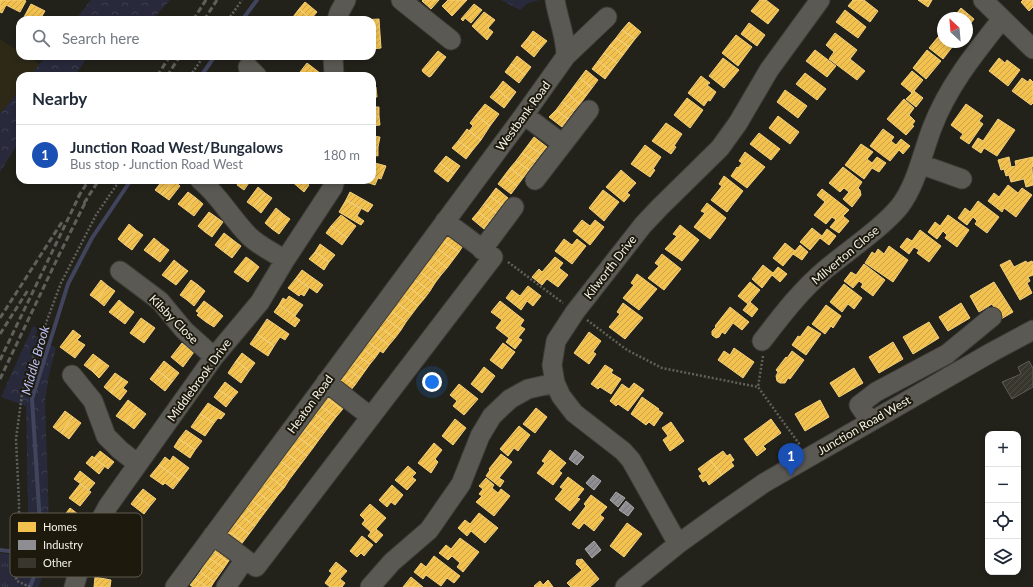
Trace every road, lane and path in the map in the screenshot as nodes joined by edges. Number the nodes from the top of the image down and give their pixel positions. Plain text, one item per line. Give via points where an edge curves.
1 (242, 0) edge
2 (346, 0) edge
3 (401, 0) edge
4 (555, 0) edge
5 (820, 0) edge
6 (983, 0) edge
7 (231, 16) edge
8 (338, 16) edge
9 (607, 17) dead end
10 (1002, 19) junction
11 (451, 40) dead end
12 (1033, 49) edge
13 (566, 56) junction
14 (201, 60) edge
15 (333, 60) edge
16 (193, 72) edge
17 (334, 72) edge
18 (589, 110) dead end
19 (524, 115) junction
20 (563, 144) junction
21 (920, 164) junction
22 (962, 179) dead end
23 (535, 180) dead end
24 (117, 184) edge
25 (204, 184) edge
26 (334, 184) edge
27 (514, 207) dead end
28 (445, 221) junction
29 (488, 253) junction
30 (285, 260) junction
31 (131, 274) dead end
32 (575, 312) junction
33 (1033, 330) edge
34 (762, 341) joint
35 (992, 352) junction
36 (214, 357) junction
37 (72, 375) dead end
38 (326, 382) junction
39 (555, 383) junction
40 (758, 387) junction
41 (371, 417) junction
42 (870, 422) junction
43 (808, 456) junction
44 (138, 464) junction
45 (19, 513) edge
46 (104, 513) edge
47 (213, 535) junction
48 (678, 544) junction
49 (245, 558) junction
50 (16, 577) edge
51 (77, 577) edge
52 (30, 587) edge
53 (74, 587) edge
54 (175, 587) edge
55 (226, 587) edge
56 (370, 587) edge
57 (625, 587) edge

1 - 7 path
2 - 8 street
3 - 11 street
4 - 13 street via 565,37
5 - 32 street, Kilworth Drive via 769,70 720,148 643,226
6 - 10 street
9 - 13 street, Westbank Road
10 - 12 street
10 - 21 street, Milverton Close via 949,90 932,127
13 - 19 street, Westbank Road
14 - 16 path
15 - 17 street
18 - 20 street
19 - 20 street
19 - 28 street, Westbank Road
20 - 23 street
21 - 22 street
21 - 34 street, Milverton Close via 909,190 890,217 825,270 793,301
24 - 45 path via 96,216 61,283 22,394 16,439
25 - 30 street via 249,236
26 - 30 street, Middlebrook Drive
27 - 29 street
28 - 29 street
28 - 38 street, Heaton Road
29 - 32 path via 503,258
29 - 41 street
30 - 36 street, Middlebrook Drive via 260,302
31 - 36 street, Kilsby Close via 160,301 184,330
32 - 39 street, Kilworth Drive via 556,341 552,365
32 - 40 path via 627,350 662,368
33 - 35 street, Junction Road West
34 - 40 path via 763,354
35 - 42 street, Junction Road West
35 - 42 street via 985,322 946,354 859,404
36 - 44 street, Middlebrook Drive
37 - 44 street via 79,396 93,401 106,436
38 - 41 street
38 - 47 street, Heaton Road
39 - 48 street, Kilworth Drive via 574,413 631,460
39 - 56 street via 528,389 510,399 492,416 480,436 461,484 429,530 392,562
40 - 43 path
41 - 49 street via 256,567
42 - 43 street, Junction Road West
43 - 48 street, Junction Road West via 764,483
44 - 46 street, Middlebrook Drive
47 - 49 street
47 - 54 street, Heaton Road
48 - 57 street, Junction Road West
49 - 55 street
50 - 52 path via 18,581
51 - 53 street, Middlebrook Drive

